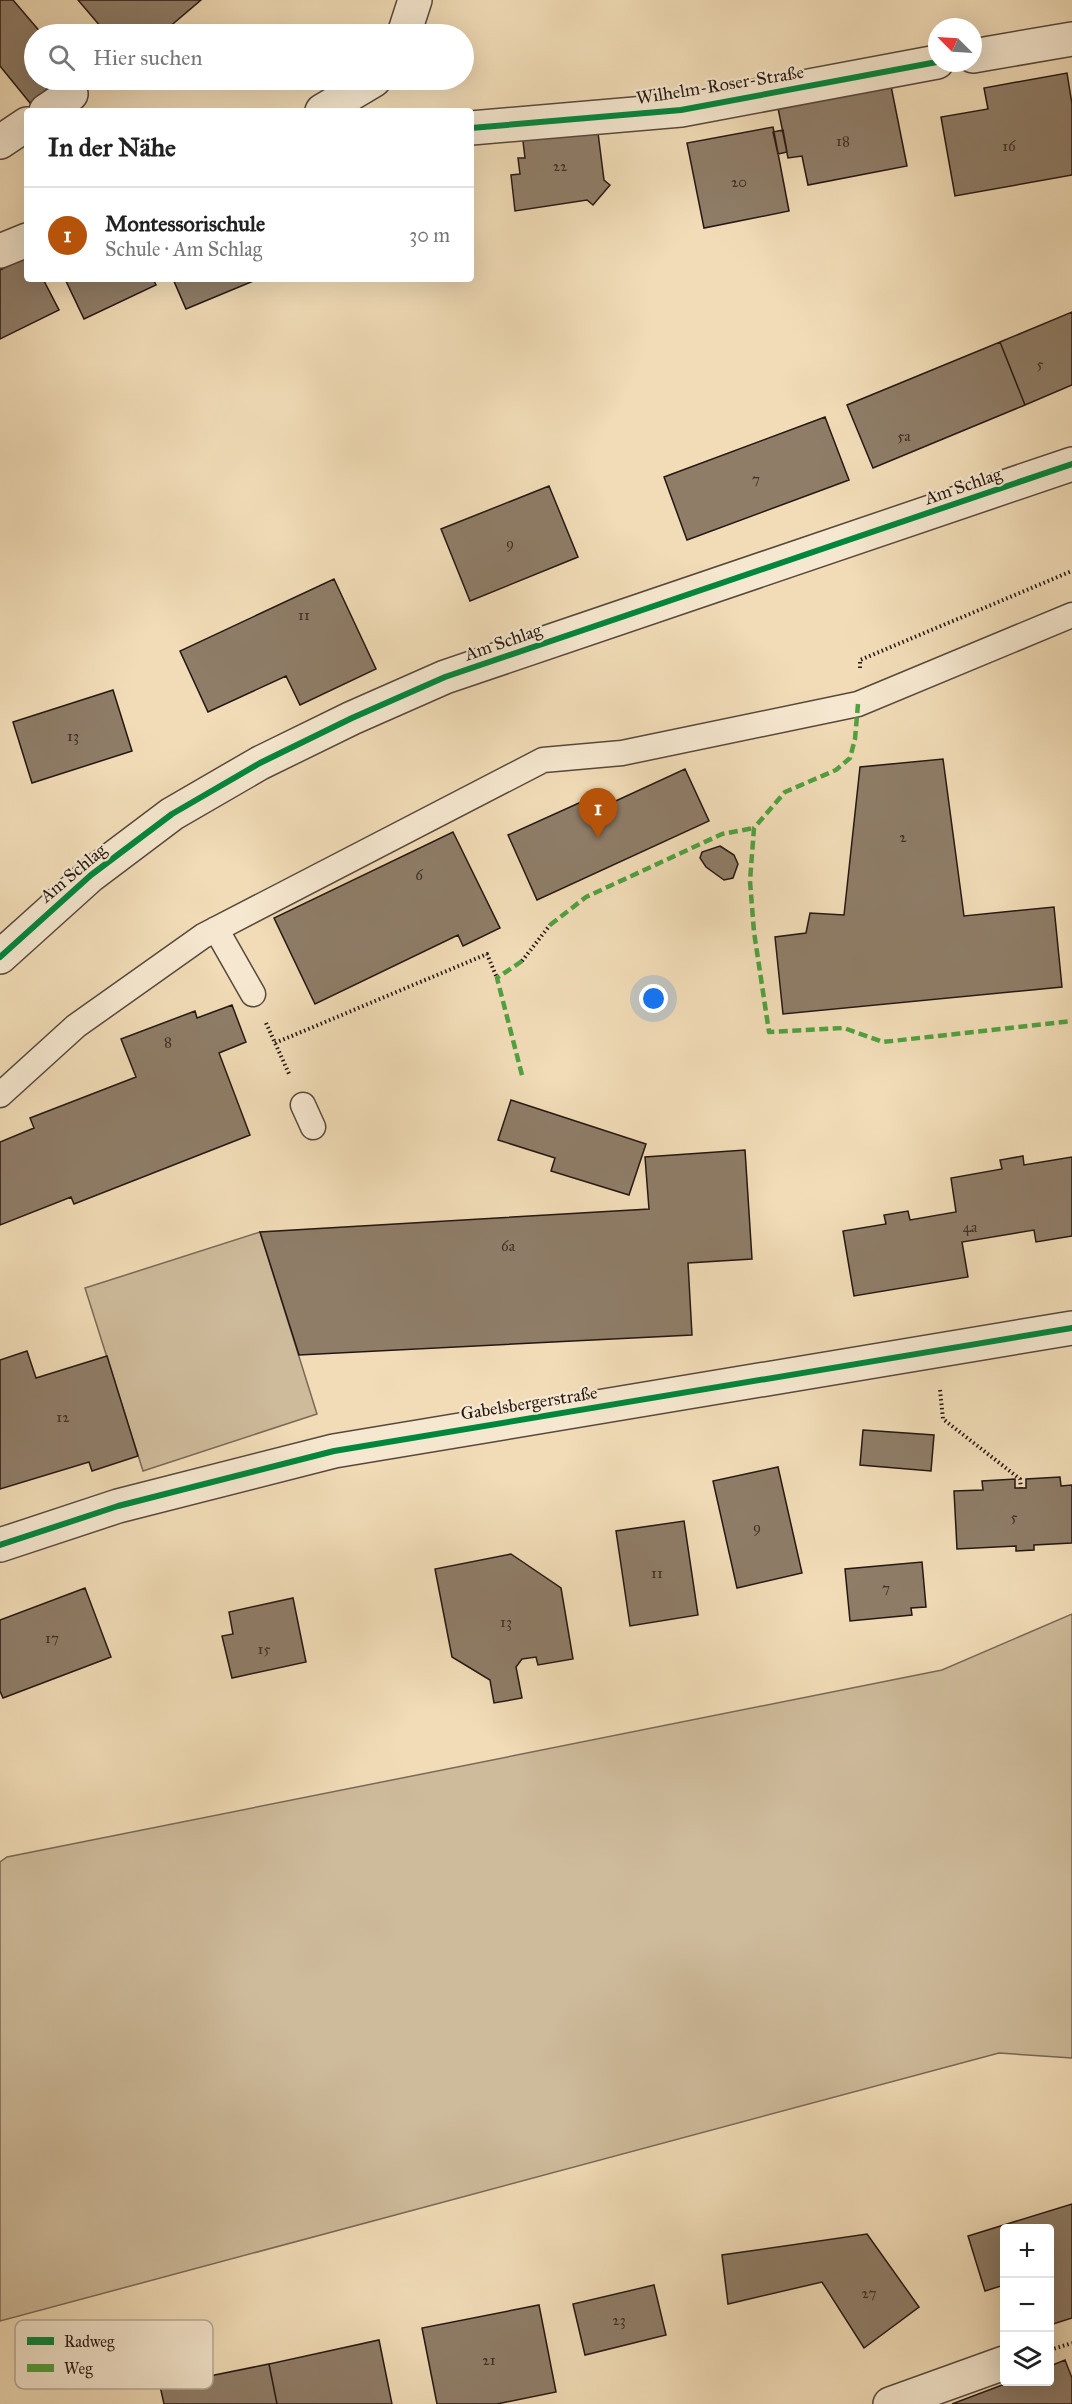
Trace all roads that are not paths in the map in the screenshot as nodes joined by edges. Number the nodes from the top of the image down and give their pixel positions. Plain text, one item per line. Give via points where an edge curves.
1 (416, 0) edge
2 (408, 24) edge
3 (1072, 39) edge
4 (982, 54) edge
5 (928, 64) edge
6 (357, 90) edge
7 (327, 108) edge
8 (24, 126) edge
9 (474, 128) edge
10 (0, 142) edge
11 (24, 241) edge
12 (0, 251) edge
13 (1072, 464) edge
14 (1072, 615) edge
15 (216, 929) junction
16 (0, 957) edge
17 (253, 994) road end
18 (0, 1095) edge
19 (303, 1104) road end
20 (313, 1127) dead end
21 (1072, 1328) edge
22 (0, 1545) edge
23 (1000, 2365) edge
24 (890, 2404) edge

1 - 2 street
3 - 4 street
5 - 9 street, Wilhelm-Roser-Straße via 681,110
6 - 7 street
8 - 10 street
11 - 12 street
13 - 16 street, Am Schlag via 445,677 352,718 260,763 172,814 91,875
14 - 15 lane via 858,704 622,753 543,760
15 - 17 lane
15 - 18 lane via 76,1026
19 - 20 lane
21 - 22 street, Gabelsbergerstraße via 334,1451 118,1506
23 - 24 street

